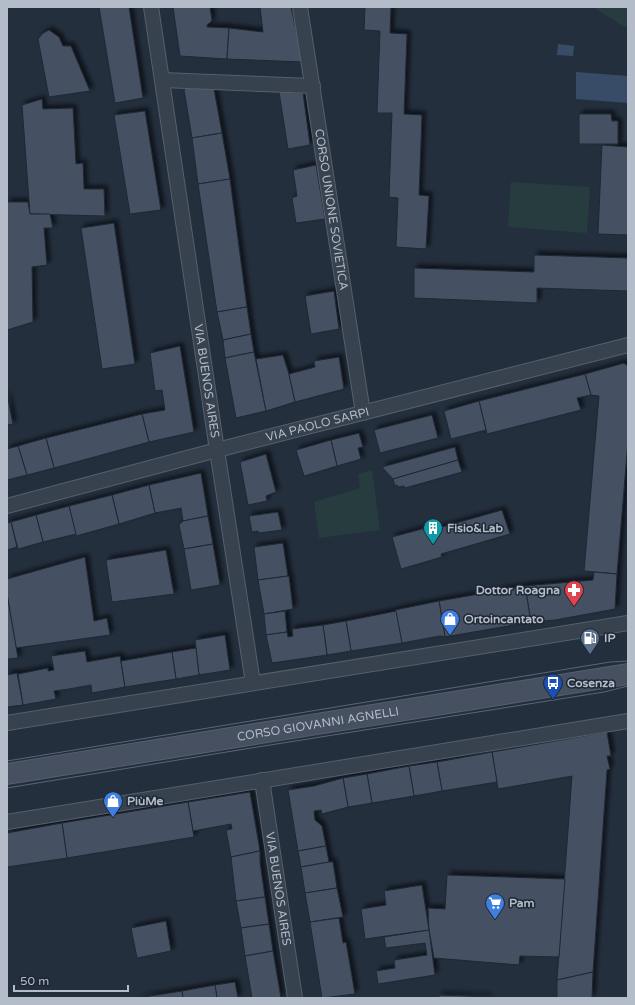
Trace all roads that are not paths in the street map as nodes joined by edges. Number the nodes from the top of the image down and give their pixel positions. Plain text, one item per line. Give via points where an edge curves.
1 (151, 7) edge
2 (300, 7) edge
3 (162, 80) junction
4 (313, 86) junction
5 (628, 345) edge
6 (363, 413) junction
7 (217, 450) junction
8 (7, 506) edge
9 (628, 623) edge
10 (628, 674) edge
11 (253, 683) junction
12 (628, 721) edge
13 (7, 723) edge
14 (7, 774) edge
15 (262, 780) junction
16 (7, 822) edge
17 (295, 998) edge

1 - 3 street, VIA BUENOS AIRES
2 - 4 street, CORSO UNIONE SOVIETICA
3 - 4 street
3 - 7 street, VIA BUENOS AIRES
4 - 6 street, CORSO UNIONE SOVIETICA
5 - 6 street, VIA PAOLO SARPI
6 - 7 street, VIA PAOLO SARPI
7 - 8 street, VIA PAOLO SARPI
7 - 11 street, VIA BUENOS AIRES
9 - 11 street
10 - 14 main road, CORSO GIOVANNI AGNELLI
11 - 13 street
12 - 15 street
15 - 16 street
15 - 17 street, VIA BUENOS AIRES

